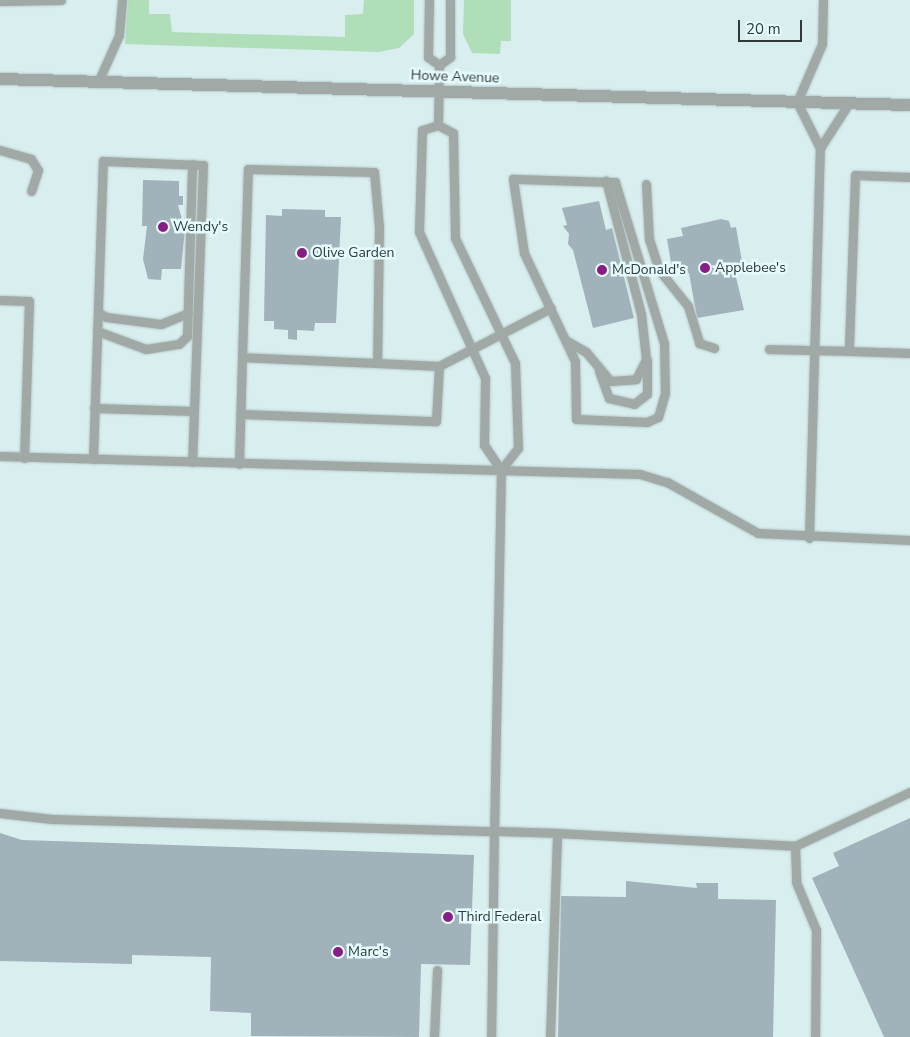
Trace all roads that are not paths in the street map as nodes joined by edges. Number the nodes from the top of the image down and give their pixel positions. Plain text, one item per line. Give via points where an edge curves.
1 (61, 0) edge
2 (122, 0) edge
3 (429, 0) edge
4 (450, 0) edge
5 (823, 0) edge
6 (0, 1) edge
7 (439, 65) junction
8 (0, 79) edge
9 (98, 82) junction
10 (439, 92) junction
11 (797, 102) junction
12 (850, 103) junction
13 (910, 105) edge
14 (438, 125) junction
15 (820, 148) junction
16 (0, 150) edge
17 (192, 164) junction
18 (910, 176) edge
19 (606, 182) junction
20 (646, 184) dead end
21 (31, 191) dead end
22 (0, 300) edge
23 (551, 308) junction
24 (98, 312) junction
25 (188, 313) junction
26 (97, 331) junction
27 (502, 333) junction
28 (567, 341) junction
29 (473, 348) junction
30 (714, 348) dead end
31 (769, 349) dead end
32 (814, 350) junction
33 (850, 351) junction
34 (910, 353) edge
35 (242, 357) junction
36 (646, 359) junction
37 (377, 363) junction
38 (439, 366) junction
39 (600, 371) junction
40 (94, 408) junction
41 (194, 411) junction
42 (241, 414) junction
43 (0, 456) edge
44 (24, 458) junction
45 (92, 459) junction
46 (192, 462) junction
47 (239, 464) junction
48 (501, 470) junction
49 (809, 538) junction
50 (910, 540) edge
51 (910, 792) edge
52 (0, 813) edge
53 (494, 831) junction
54 (557, 833) junction
55 (795, 846) junction
56 (437, 970) dead end
57 (434, 1037) edge
58 (491, 1037) edge
59 (550, 1037) edge
60 (816, 1037) edge

1 - 6 lane
2 - 9 lane via 118,35
3 - 7 lane via 428,56
4 - 7 lane via 450,56
5 - 11 lane via 822,44
7 - 10 lane
8 - 9 street, Howe Avenue
9 - 10 street, Howe Avenue
10 - 11 street, Howe Avenue
10 - 14 lane
11 - 12 street, Howe Avenue
11 - 15 lane
12 - 13 street, Howe Avenue
12 - 15 lane
14 - 27 lane via 453,133 455,238
14 - 29 lane via 422,130 420,232
15 - 32 lane
16 - 21 lane via 32,159 38,170
17 - 24 lane via 103,162
17 - 25 lane
17 - 41 lane via 203,165
18 - 33 lane via 855,175
19 - 23 lane via 513,179 522,245
19 - 28 lane via 615,182 662,328 665,393 658,417 648,422 576,419 575,361
19 - 36 lane via 641,314
20 - 30 lane via 648,239 659,270 688,306 699,343
22 - 44 lane via 28,301
23 - 27 lane
23 - 28 lane
24 - 25 lane via 106,317 161,324
24 - 26 lane
25 - 26 lane via 187,336 167,348 135,348
26 - 40 lane
27 - 29 lane
27 - 48 lane via 515,362 519,394 518,448
28 - 39 lane via 586,352
29 - 38 lane
29 - 48 lane via 486,386 484,445
31 - 32 lane
32 - 33 lane
32 - 49 lane
33 - 34 lane
35 - 37 lane
35 - 37 lane via 248,169 374,172 379,227
35 - 42 lane
36 - 39 lane via 636,379 626,382 610,381
36 - 39 lane via 647,394 634,404 609,398
37 - 38 lane
38 - 42 lane via 436,422
40 - 41 lane
40 - 45 lane
41 - 46 lane
42 - 47 lane
43 - 44 lane
44 - 45 lane
45 - 46 lane
46 - 47 lane
47 - 48 lane
48 - 49 lane via 650,476 758,534
48 - 53 lane
49 - 50 lane
51 - 55 lane
52 - 53 lane via 52,819
53 - 54 lane
53 - 58 lane
54 - 55 lane
54 - 59 lane
55 - 60 lane via 796,882 816,930
56 - 57 lane

